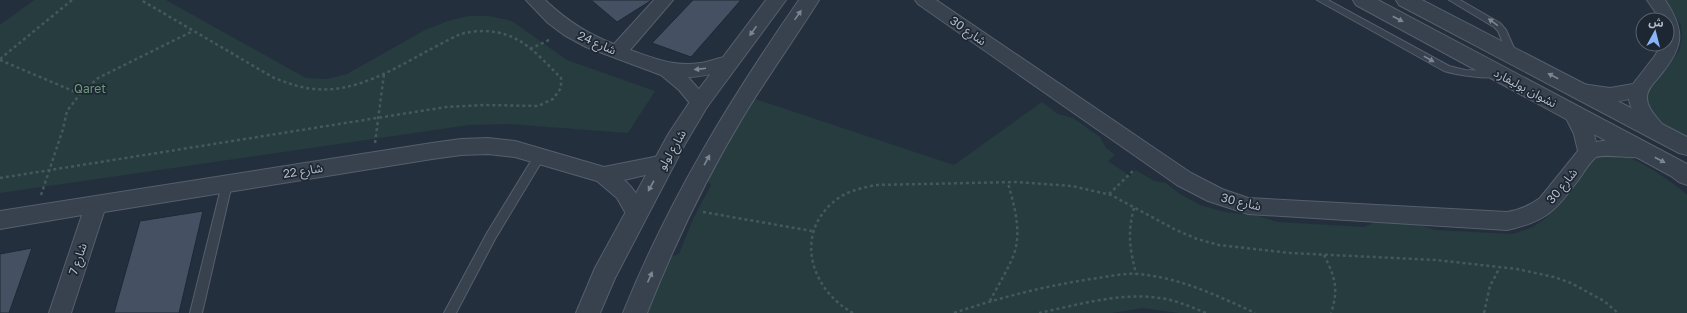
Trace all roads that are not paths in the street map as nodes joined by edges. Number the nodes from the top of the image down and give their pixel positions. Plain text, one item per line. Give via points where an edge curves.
1 (535, 0) edge
2 (664, 0) edge
3 (776, 0) edge
4 (809, 0) edge
5 (924, 0) edge
6 (1321, 0) edge
7 (1363, 0) edge
8 (1406, 0) edge
9 (1453, 0) edge
10 (1656, 0) edge
11 (617, 52) junction
12 (1512, 55) junction
13 (730, 62) junction
14 (668, 70) junction
15 (1499, 74) junction
16 (1638, 89) junction
17 (1582, 91) junction
18 (700, 102) junction
19 (1574, 114) junction
20 (1656, 130) junction
21 (1687, 147) edge
22 (1641, 150) junction
23 (1588, 153) junction
24 (540, 156) junction
25 (664, 163) junction
26 (604, 175) junction
27 (1687, 176) edge
28 (227, 184) junction
29 (96, 205) junction
30 (636, 213) junction
31 (0, 220) edge
32 (60, 313) edge
33 (196, 313) edge
34 (450, 313) edge
35 (588, 313) edge
36 (635, 313) edge

1 - 11 street, شارع 24 via 570,31
2 - 11 street
3 -> 13 street, شارع لولو
36 -> 4 street via 680,208 763,67
5 - 23 street, شارع 30 via 1203,191 1248,206 1507,221 1523,219 1536,214 1546,206
6 -> 15 lane via 1447,69 1465,73
7 -> 15 street, نشوان بوليفارد
8 - 12 street, نشوان بوليفارد
12 -> 9 lane via 1502,30 1497,25
10 - 16 street via 1668,17 1673,30 1672,42
11 - 14 street, شارع 24
17 -> 12 street, نشوان بوليفارد
13 -> 14 street, شارع 24 via 700,70
13 - 18 street, شارع لولو
14 - 18 street, شارع 24 via 686,85
15 - 19 street, نشوان بوليفارد
16 - 17 street via 1614,96
16 - 20 street via 1640,108
17 - 20 street, نشوان بوليفارد
18 - 25 street, شارع لولو
19 - 22 street, نشوان بوليفارد
19 - 23 street via 1584,134
20 - 21 street, نشوان بوليفارد
22 - 23 street via 1612,148
22 -> 27 street, نشوان بوليفارد
24 - 26 street, شارع 22
24 - 28 street, شارع 22 via 515,149 461,147
24 - 34 lane via 491,236
25 - 26 street, شارع 22
25 -> 30 street, شارع لولو
26 - 30 street, شارع 22 via 624,192
28 - 29 street, شارع 22
28 - 33 lane
29 - 31 street, شارع 22
29 - 32 street, شارع 7
30 - 35 street, شارع لولو via 604,275

